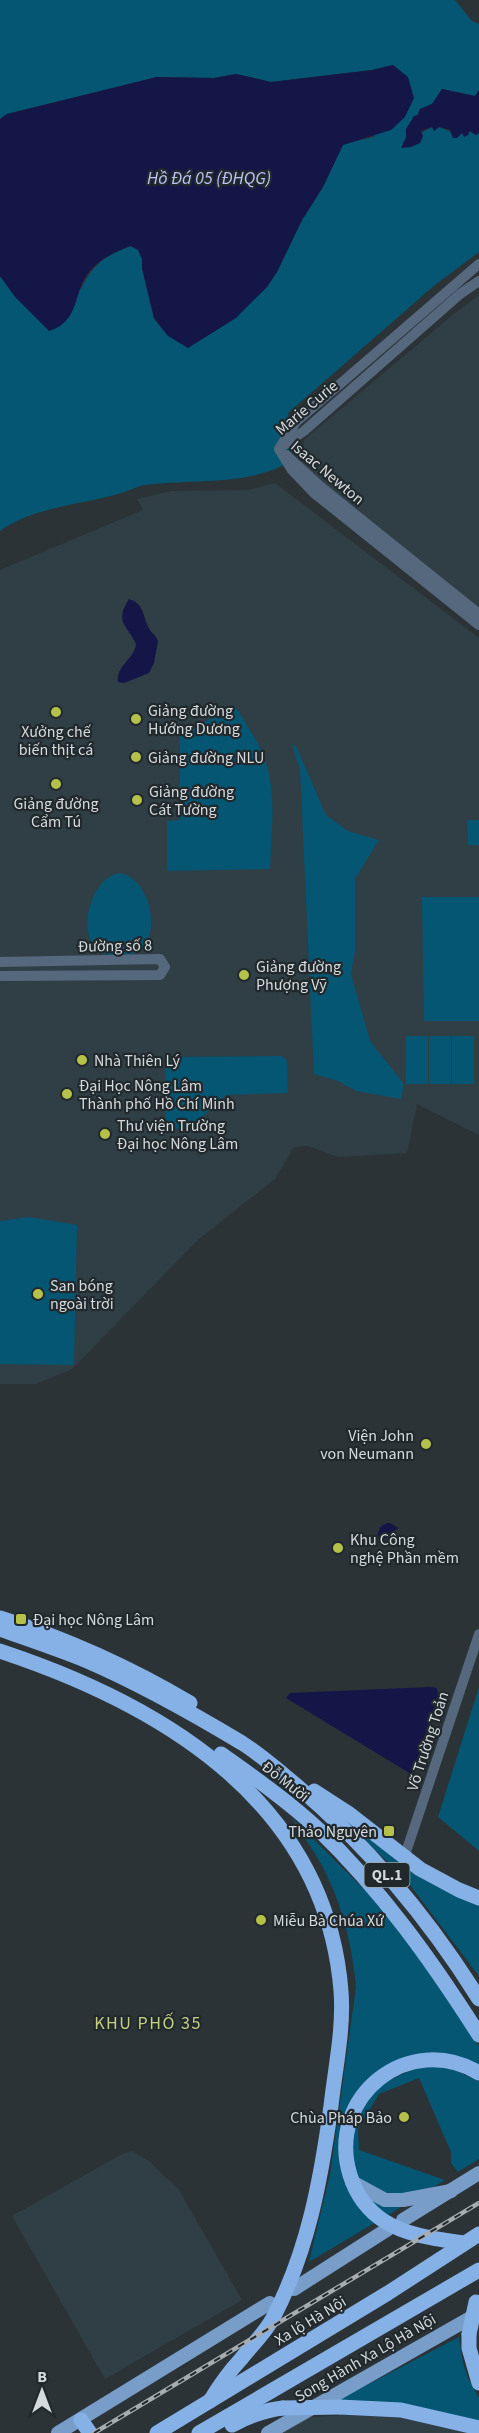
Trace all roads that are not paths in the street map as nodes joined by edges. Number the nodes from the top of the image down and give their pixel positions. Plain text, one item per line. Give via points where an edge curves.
1 (479, 264) edge
2 (479, 281) edge
3 (279, 449) junction
4 (479, 614) edge
5 (479, 625) edge
6 (0, 962) edge
7 (0, 976) edge
8 (0, 1618) edge
9 (0, 1629) edge
10 (479, 1634) edge
11 (0, 1642) edge
12 (0, 1651) edge
13 (41, 1665) junction
14 (74, 1670) junction
15 (230, 1737) junction
16 (275, 1768) junction
17 (307, 1787) junction
18 (275, 1793) junction
19 (405, 1855) junction
20 (479, 1893) edge
21 (479, 1898) edge
22 (479, 1984) edge
23 (479, 1999) edge
24 (479, 2035) edge
25 (479, 2073) edge
26 (479, 2173) edge
27 (352, 2182) junction
28 (451, 2191) junction
29 (403, 2220) dead end
30 (388, 2229) dead end
31 (479, 2234) edge
32 (463, 2243) junction
33 (299, 2258) junction
34 (479, 2270) edge
35 (293, 2283) junction
36 (270, 2303) dead end
37 (478, 2304) edge
38 (239, 2323) junction
39 (472, 2339) edge
40 (479, 2383) edge
41 (210, 2401) junction
42 (81, 2420) junction
43 (479, 2428) edge
44 (161, 2430) edge
45 (58, 2433) edge
46 (90, 2433) edge
47 (143, 2433) edge
48 (199, 2433) edge
49 (219, 2433) edge
50 (268, 2433) edge

1 - 3 street, Marie Curie via 296,422
2 - 3 street, Marie Curie
3 - 4 street, Isaac Newton
3 - 5 street, Isaac Newton via 314,493
6 - 7 street, Đường số 8 via 159,959 165,967 159,975
8 - 15 highway, Đỗ Mười / QL.1 via 86,1649 150,1680 216,1718
9 - 15 highway, Đỗ Mười / QL.1 via 122,1677
10 - 19 street, Võ Trường Toản
11 - 14 highway, Đỗ Mười / QL.1
12 - 13 highway, Đỗ Mười
13 - 14 highway
13 - 33 highway, Đỗ Mười via 127,1703 229,1772 268,1812 303,1863 324,1908 341,1994 338,2047 324,2155
14 - 18 highway, Đỗ Mười / QL.1 via 174,1721
15 - 16 highway, Đỗ Mười / QL.1
16 - 17 highway, QL.1
16 - 23 highway, Đỗ Mười / QL.1 via 338,1823 395,1884
17 - 19 highway, QL.1
17 - 22 highway, Đỗ Mười / QL.1 via 408,1891
18 - 24 highway, Đỗ Mười / QL.1 via 318,1830 393,1911
18 - 35 highway via 279,1809 322,1880 331,1903 348,1994 321,2203 299,2276
19 - 20 highway, QL.1
19 - 21 highway, QL.1 via 459,1890
25 - 27 highway via 451,2061 429,2060 404,2066 373,2085 357,2101 348,2122 345,2149
26 - 28 main road
27 - 28 main road via 385,2200
27 - 32 highway via 363,2202 386,2222 416,2235
28 - 29 main road
30 - 35 main road
31 - 32 highway, Xa lộ Hà Nội
32 - 41 highway, Xa lộ Hà Nội
33 - 35 highway, Đỗ Mười
33 - 38 main road via 276,2293
34 - 48 highway
35 - 41 highway via 267,2328
36 - 38 main road
37 - 39 highway, bridge
37 - 50 main road, Song Hành Xa Lộ Hà Nội
38 - 42 main road
39 - 40 highway
41 - 44 highway, Xa lộ Hà Nội
42 - 45 main road
42 - 46 highway
43 - 49 highway, bridge via 401,2410 283,2408 248,2416
44 - 47 highway

